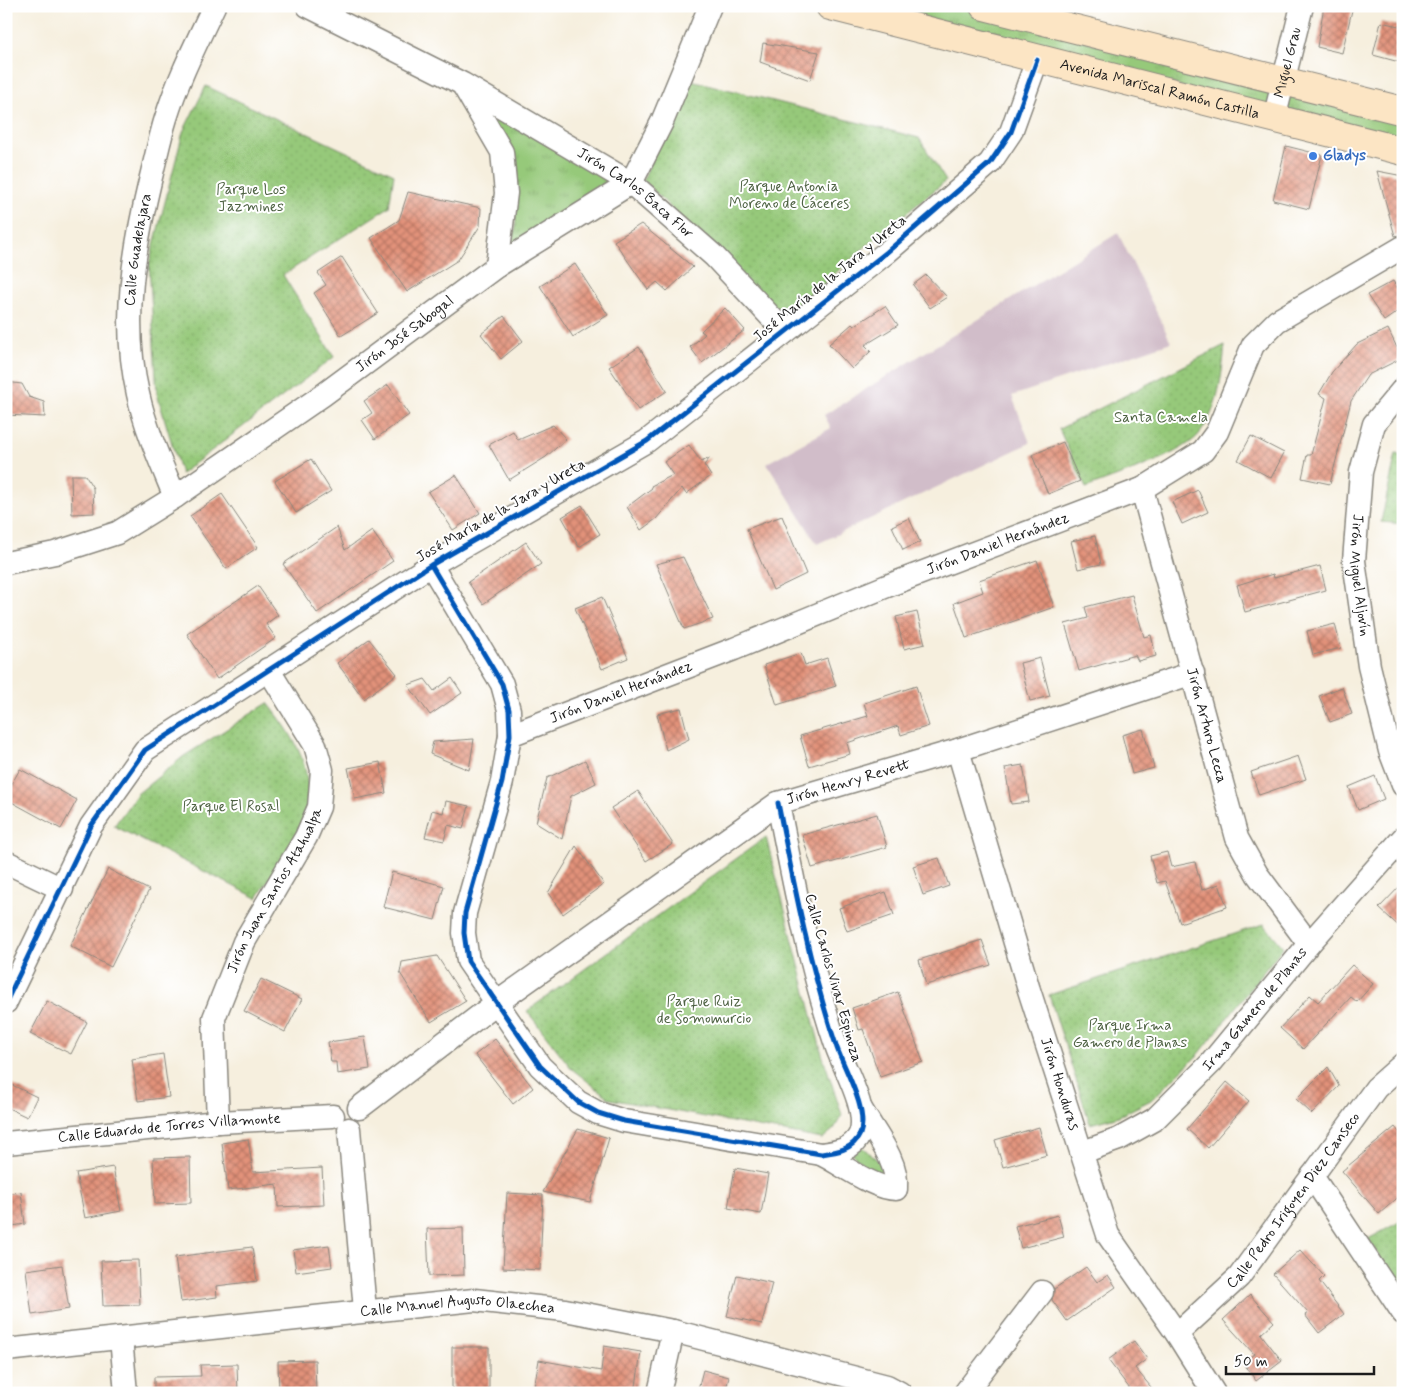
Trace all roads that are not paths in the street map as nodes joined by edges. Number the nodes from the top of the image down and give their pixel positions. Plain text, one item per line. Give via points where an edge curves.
1 (214, 6) edge
2 (308, 6) edge
3 (710, 6) edge
4 (830, 6) edge
5 (984, 6) edge
6 (1302, 6) edge
7 (1037, 60) junction
8 (1284, 81) junction
9 (463, 84) junction
10 (1403, 110) edge
11 (1274, 120) junction
12 (1403, 152) edge
13 (631, 182) junction
14 (1403, 247) edge
15 (497, 266) junction
16 (785, 332) junction
17 (1403, 389) edge
18 (1142, 489) junction
19 (175, 497) junction
20 (6, 563) edge
21 (431, 565) junction
22 (268, 669) junction
23 (1193, 674) junction
24 (510, 735) junction
25 (958, 750) junction
26 (1401, 775) edge
27 (778, 803) junction
28 (1403, 838) edge
29 (6, 862) edge
30 (62, 890) junction
31 (1309, 944) junction
32 (6, 1002) edge
33 (496, 1004) junction
34 (1403, 1064) edge
35 (861, 1109) junction
36 (218, 1122) junction
37 (341, 1122) junction
38 (6, 1143) edge
39 (832, 1152) junction
40 (1083, 1152) junction
41 (1312, 1176) junction
42 (1042, 1292) dead end
43 (365, 1310) junction
44 (1403, 1313) edge
45 (673, 1330) junction
46 (1177, 1334) junction
47 (121, 1338) junction
48 (6, 1350) edge
49 (126, 1393) edge
50 (658, 1393) edge
51 (900, 1393) edge
52 (965, 1393) edge
53 (1214, 1393) edge

1 - 19 street, Calle Guadelajara via 166,118 133,262 130,347 138,394 151,440
2 - 9 street, Jirón Carlos Baca Flor
3 - 13 street via 662,122
4 - 7 main road, Avenida Mariscal Ramón Castilla
5 - 8 main road
6 - 8 street, Miguel Grau
7 - 11 main road, Avenida Mariscal Ramón Castilla
7 - 16 street, José María de la Jara y Ureta via 1011,132 990,162 886,252
8 - 10 main road
8 - 11 street, Miguel Grau
9 - 13 street, Jirón Carlos Baca Flor
9 - 15 street via 502,152 506,193
11 - 12 main road, Avenida Mariscal Ramón Castilla
13 - 15 street, Jirón José Sabogal
13 - 16 street, Jirón Carlos Baca Flor via 714,256
14 - 18 street, Jirón Daniel Hernández via 1277,321 1253,345 1217,432 1203,451
15 - 19 street, Jirón José Sabogal via 323,395
16 - 21 street, José María de la Jara y Ureta via 647,441
17 - 26 street, Jirón Miguel Aljovín via 1374,424 1361,472 1354,561 1369,666
18 - 23 street, Jirón Arturo Lecca
18 - 24 street, Jirón Daniel Hernández
19 - 20 street, Jirón José Sabogal via 117,533 55,553
21 - 22 street, José María de la Jara y Ureta
21 - 24 street via 502,684 509,710
22 - 30 street, José María de la Jara y Ureta via 145,750 91,826
22 - 36 street, Jirón Juan Santos Atahualpa via 315,744 322,770 319,807 306,837 244,942 214,1018
23 - 25 street, Jirón Henry Revett
23 - 31 street, Jirón Arturo Lecca via 1237,838 1257,874
24 - 33 street via 502,782 465,920 468,961
25 - 27 street, Jirón Henry Revett
25 - 40 street, Jirón Honduras via 1030,990
27 - 33 street, Jirón Henry Revett
27 - 35 street, Calle Carlos Vivar Espinoza via 812,957 837,1047
28 - 31 street, Irma Gamero de Planas
29 - 30 street
30 - 32 street, José María de la Jara y Ureta
31 - 40 street, Irma Gamero de Planas via 1211,1063 1155,1119 1119,1139
33 - 37 street, Jirón Henry Revett via 359,1108 349,1101 341,1102 335,1108
33 - 39 street via 540,1066 578,1102 598,1113 624,1121
34 - 41 street, Calle Pedro Irigoyen Diez Canseco via 1376,1088
35 - 39 street, Calle Carlos Vivar Espinoza via 860,1134 854,1143
35 - 39 street via 892,1163 897,1178 896,1189 888,1189 870,1180
36 - 37 street, Calle Eduardo de Torres Villamonte
36 - 38 street, Calle Eduardo de Torres Villamonte
37 - 43 street
40 - 46 street, Jirón Honduras via 1108,1235
41 - 44 street
41 - 46 street, Calle Pedro Irigoyen Diez Canseco via 1239,1277
42 - 52 street
43 - 45 street, Calle Manuel Augusto Olaechea via 474,1300 565,1310
43 - 47 street, Calle Manuel Augusto Olaechea
45 - 50 street
45 - 51 street, Calle Manuel Augusto Olaechea via 887,1386
46 - 53 street, Jirón Honduras
47 - 48 street, Calle Manuel Augusto Olaechea
47 - 49 street

